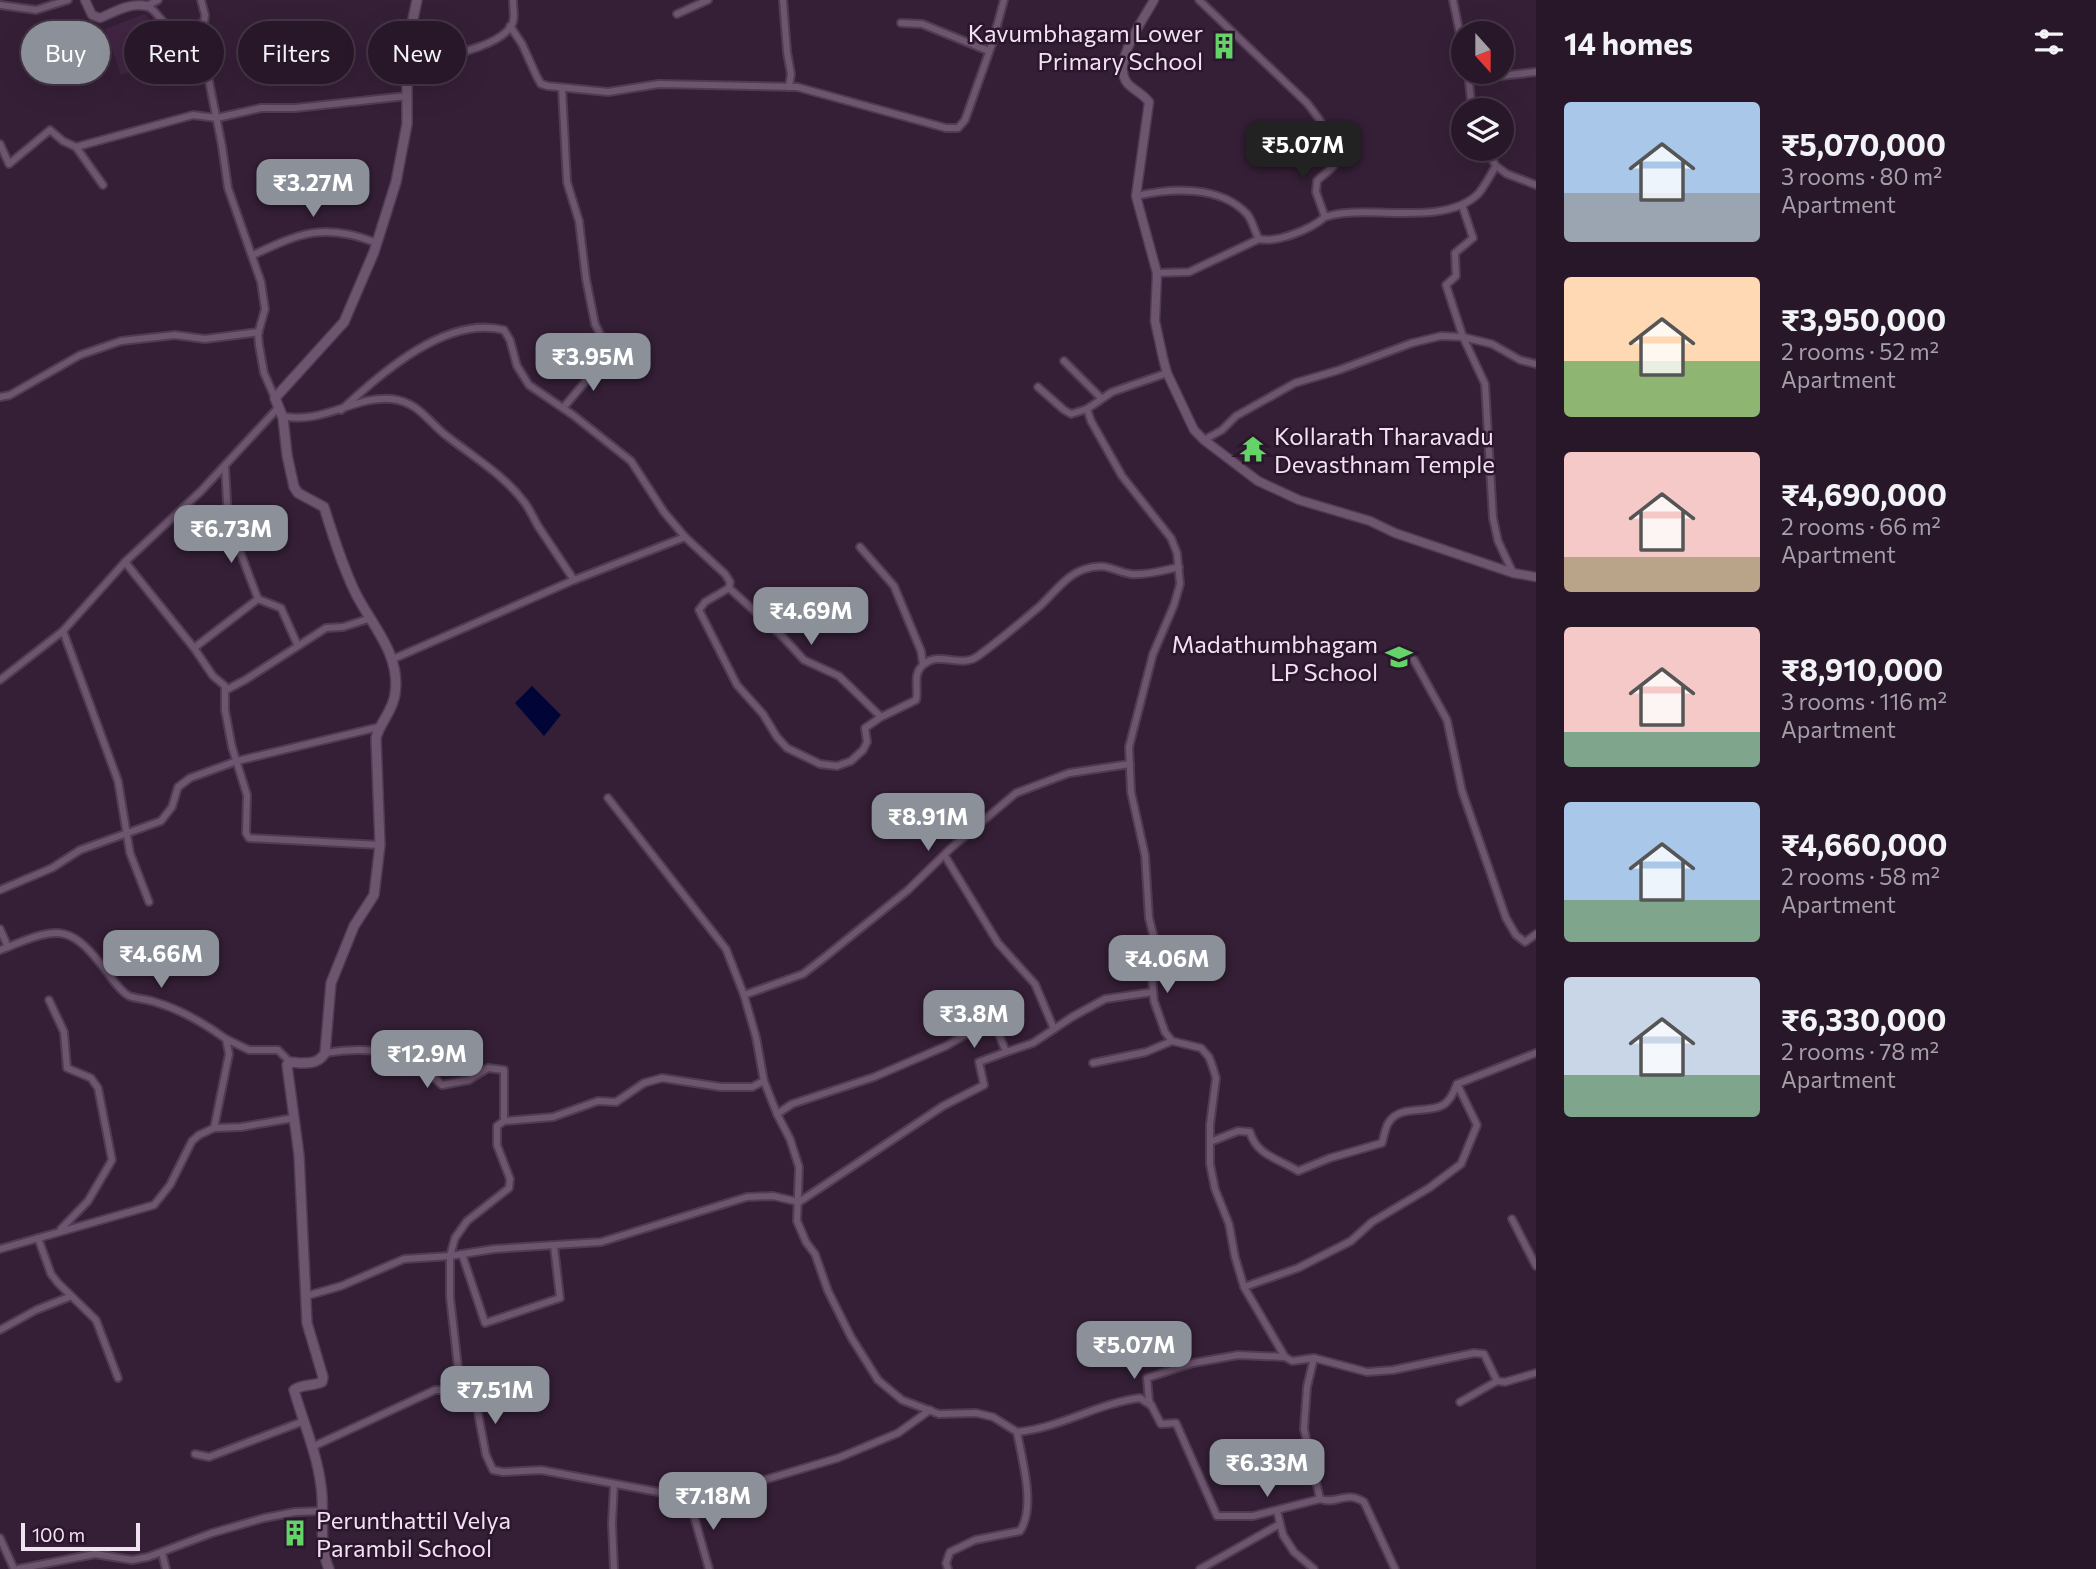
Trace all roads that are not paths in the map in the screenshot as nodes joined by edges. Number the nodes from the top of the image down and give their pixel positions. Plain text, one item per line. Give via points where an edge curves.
1 (68, 0) edge
2 (85, 0) edge
3 (158, 0) edge
4 (201, 0) edge
5 (417, 0) edge
6 (513, 0) edge
7 (708, 0) edge
8 (783, 0) edge
9 (1004, 0) edge
10 (1154, 0) edge
11 (1199, 0) edge
12 (1453, 0) edge
13 (0, 5) edge
14 (147, 6) junction
15 (677, 13) dead end
16 (162, 21) edge
17 (204, 21) edge
18 (413, 21) edge
19 (1457, 21) edge
20 (901, 23) dead end
21 (510, 26) junction
22 (989, 51) junction
23 (466, 52) edge
24 (1536, 72) edge
25 (1514, 74) edge
26 (210, 84) edge
27 (407, 84) edge
28 (789, 87) junction
29 (562, 88) junction
30 (407, 96) junction
31 (217, 118) junction
32 (0, 144) edge
33 (76, 146) junction
34 (1493, 161) edge
35 (1496, 166) junction
36 (103, 185) dead end
37 (1536, 185) edge
38 (1136, 195) junction
39 (1462, 205) junction
40 (1325, 216) junction
41 (1259, 239) junction
42 (377, 243) junction
43 (253, 255) junction
44 (1157, 273) junction
45 (259, 331) junction
46 (1463, 337) junction
47 (614, 345) dead end
48 (1064, 361) dead end
49 (595, 362) dead end
50 (1536, 364) edge
51 (1167, 373) junction
52 (1038, 387) dead end
53 (0, 397) edge
54 (275, 398) junction
55 (1101, 398) junction
56 (563, 408) junction
57 (1087, 409) junction
58 (341, 410) junction
59 (280, 412) junction
60 (1203, 440) junction
61 (225, 466) junction
62 (685, 537) junction
63 (860, 547) dead end
64 (125, 562) junction
65 (1179, 567) junction
66 (1513, 573) junction
67 (1536, 576) edge
68 (574, 580) junction
69 (729, 588) junction
70 (258, 599) junction
71 (371, 618) junction
72 (63, 631) junction
73 (298, 646) junction
74 (194, 648) junction
75 (393, 659) junction
76 (1414, 660) dead end
77 (923, 664) junction
78 (0, 680) edge
79 (226, 690) junction
80 (881, 717) junction
81 (379, 727) junction
82 (237, 761) junction
83 (1130, 764) junction
84 (608, 798) dead end
85 (128, 832) junction
86 (380, 845) junction
87 (945, 856) junction
88 (0, 890) edge
89 (149, 902) dead end
90 (0, 929) edge
91 (1536, 934) edge
92 (8, 947) junction
93 (0, 950) edge
94 (1153, 992) junction
95 (744, 995) junction
96 (49, 1000) dead end
97 (1055, 1030) junction
98 (223, 1037) junction
99 (1172, 1041) junction
100 (1006, 1052) junction
101 (325, 1053) junction
102 (1536, 1053) edge
103 (290, 1062) junction
104 (1093, 1063) dead end
105 (764, 1081) junction
106 (1457, 1084) junction
107 (776, 1114) junction
108 (294, 1118) junction
109 (504, 1121) junction
110 (214, 1128) junction
111 (1210, 1142) junction
112 (799, 1202) junction
113 (1512, 1219) dead end
114 (60, 1230) junction
115 (38, 1238) junction
116 (554, 1246) junction
117 (0, 1249) edge
118 (462, 1254) junction
119 (450, 1256) junction
120 (1536, 1266) edge
121 (1244, 1287) junction
122 (69, 1297) junction
123 (306, 1297) junction
124 (0, 1330) edge
125 (1285, 1357) junction
126 (1314, 1358) junction
127 (1536, 1373) edge
128 (118, 1378) dead end
129 (1497, 1381) junction
130 (470, 1396) junction
131 (1460, 1402) dead end
132 (1152, 1406) junction
133 (930, 1410) junction
134 (304, 1421) junction
135 (1017, 1432) junction
136 (312, 1447) junction
137 (195, 1454) dead end
138 (614, 1485) junction
139 (1320, 1499) junction
140 (690, 1502) junction
141 (321, 1511) junction
142 (1277, 1511) junction
143 (1280, 1524) junction
144 (0, 1538) edge
145 (162, 1553) junction
146 (16, 1569) edge
147 (166, 1569) edge
148 (329, 1569) edge
149 (614, 1569) edge
150 (709, 1569) edge
151 (948, 1569) edge
152 (1200, 1569) edge
153 (1314, 1569) edge
154 (1395, 1569) edge

1 - 13 street via 36,10
2 - 14 street via 92,15 100,18 121,7
3 - 14 street
4 - 17 street
5 - 18 main road
6 - 21 street
7 - 15 street
8 - 28 street
9 - 22 street
10 - 38 street via 1123,60 1128,84 1149,102
11 - 40 street via 1307,103 1321,122 1337,155 1336,163 1317,181
12 - 19 street
14 - 16 street
20 - 22 street via 922,24
21 - 23 street
21 - 29 street via 541,84
22 - 28 street via 965,120 958,128
24 - 25 street
26 - 31 street
27 - 30 main road
28 - 29 street via 659,84 608,92
29 - 47 street via 567,183 579,221 595,324 601,336
30 - 31 street via 261,108
30 - 42 main road via 407,124 396,182
31 - 33 street via 193,115
31 - 43 street via 228,188
32 - 33 street via 9,164 50,130
33 - 36 street
34 - 35 street
35 - 37 street
35 - 39 street via 1480,191
38 - 41 street via 1198,191 1223,198 1249,216
38 - 44 street
39 - 40 street via 1400,214 1339,212
39 - 46 street via 1473,238 1455,253 1456,276 1446,285
40 - 41 street via 1292,234
41 - 44 street via 1189,272
42 - 43 street via 353,233 317,232 296,235
42 - 54 main road via 344,322
43 - 45 street via 265,309
44 - 51 street via 1155,321
45 - 53 street via 205,340 175,335 121,341 80,355
45 - 54 street via 261,359
46 - 50 street
46 - 60 street via 1412,343 1295,383
46 - 66 street via 1485,384 1493,518
48 - 55 street
49 - 56 street via 591,375
51 - 55 street
51 - 60 street
52 - 57 street via 1071,414
54 - 59 main road
55 - 57 street
56 - 58 street via 529,384 504,330 490,327 457,333 413,352
56 - 62 street via 631,461
57 - 65 street via 1122,476 1171,538
58 - 59 street via 307,417
58 - 68 street via 391,399 427,415 525,503
59 - 61 street
59 - 71 main road via 294,487 324,507 356,594
60 - 66 street via 1258,481 1299,500
61 - 64 street
61 - 70 street via 228,520
62 - 68 street
62 - 69 street via 728,578
63 - 77 street via 894,586
64 - 72 street
64 - 74 street
65 - 77 street via 1132,574 1111,566 1085,569 1067,579 976,657 962,663 937,658
65 - 83 street via 1174,605 1153,654 1137,711
66 - 67 street
68 - 75 street
69 - 80 street via 804,660 839,676
69 - 80 street via 705,602 700,614 737,685 787,748 820,764 837,766 863,750 866,728
70 - 73 street via 281,608
70 - 74 street
71 - 73 street via 326,628
71 - 75 main road
72 - 78 street
72 - 85 street via 118,781
73 - 79 street
74 - 79 street
75 - 81 main road via 396,693
76 - 91 street via 1447,720 1462,791 1506,918 1525,942
77 - 80 street via 916,680 916,700
79 - 82 street via 225,710
81 - 82 street
81 - 86 main road
82 - 85 street via 190,778 178,787 172,807 161,821
82 - 86 street via 247,795 249,838
83 - 87 street via 1069,773 1016,793
83 - 94 street via 1154,942
84 - 95 street via 726,949
85 - 88 street
85 - 89 street via 130,853
86 - 101 main road via 374,895 354,926 331,983
87 - 95 street via 803,974
87 - 97 street via 998,943 1035,984
90 - 92 street
92 - 93 street
92 - 98 street via 57,932 72,936 87,946 128,996 183,1011
94 - 97 street via 1105,999
94 - 99 street
95 - 105 street
96 - 114 street via 64,1032 67,1068 91,1078 98,1088 112,1160 88,1201
97 - 100 street via 1033,1044
98 - 103 street via 249,1050 278,1050
98 - 110 street via 229,1054
99 - 104 street via 1146,1052
99 - 111 street via 1201,1048 1209,1057 1216,1078
100 - 107 street via 996,1027 982,1025 934,1051
100 - 112 street via 979,1062 984,1085 943,1106
101 - 103 main road via 316,1063
101 - 109 street via 391,1052 424,1068 442,1085 469,1080 488,1068 504,1070
102 - 106 street
103 - 108 main road
105 - 107 street
105 - 109 street via 752,1087 721,1087 662,1078 644,1083 616,1102 598,1101 553,1117
106 - 111 street via 1442,1106 1395,1116 1388,1122 1382,1143 1298,1171 1258,1149 1250,1132 1238,1131
106 - 121 street via 1477,1125 1461,1164 1372,1222 1351,1241 1298,1268
107 - 112 street via 799,1167
108 - 110 street
108 - 123 main road
109 - 119 street via 497,1126 497,1145 509,1188 467,1220
110 - 114 street via 192,1141 154,1205
111 - 121 street via 1215,1189
112 - 116 street via 747,1197 601,1242
112 - 133 street via 797,1221 806,1242 851,1337 878,1380 902,1400
113 - 120 street
114 - 115 street
115 - 117 street
115 - 122 street via 51,1274
116 - 118 street
116 - 118 street via 560,1298 485,1323
118 - 119 street
119 - 123 street via 404,1259
119 - 130 street via 458,1367
121 - 125 street
122 - 124 street
122 - 128 street via 96,1320
123 - 134 main road via 307,1323 323,1377 316,1385 294,1390
125 - 126 street via 1292,1361
125 - 132 street via 1238,1355 1147,1378
126 - 129 street via 1367,1372 1484,1354
126 - 139 street via 1304,1429
127 - 129 street
129 - 131 street
130 - 136 street via 460,1390 435,1390
130 - 138 street via 493,1470 541,1470
132 - 135 street via 1140,1398 1122,1400 1049,1426
132 - 142 street via 1161,1424 1176,1423 1217,1516
133 - 135 street via 993,1417
133 - 140 street via 898,1433 838,1458
134 - 136 main road
134 - 137 street via 209,1457
135 - 151 street via 1029,1507 1026,1523 1020,1531 975,1540 950,1552
136 - 141 main road via 322,1490
138 - 140 street via 680,1496
138 - 149 street
139 - 142 street
139 - 154 street via 1326,1502 1355,1496 1364,1502
140 - 150 street
141 - 145 street via 264,1518
141 - 148 main road
142 - 143 street
143 - 152 street
143 - 153 street via 1294,1552
144 - 146 street
145 - 146 street via 132,1560 95,1555
145 - 147 street

